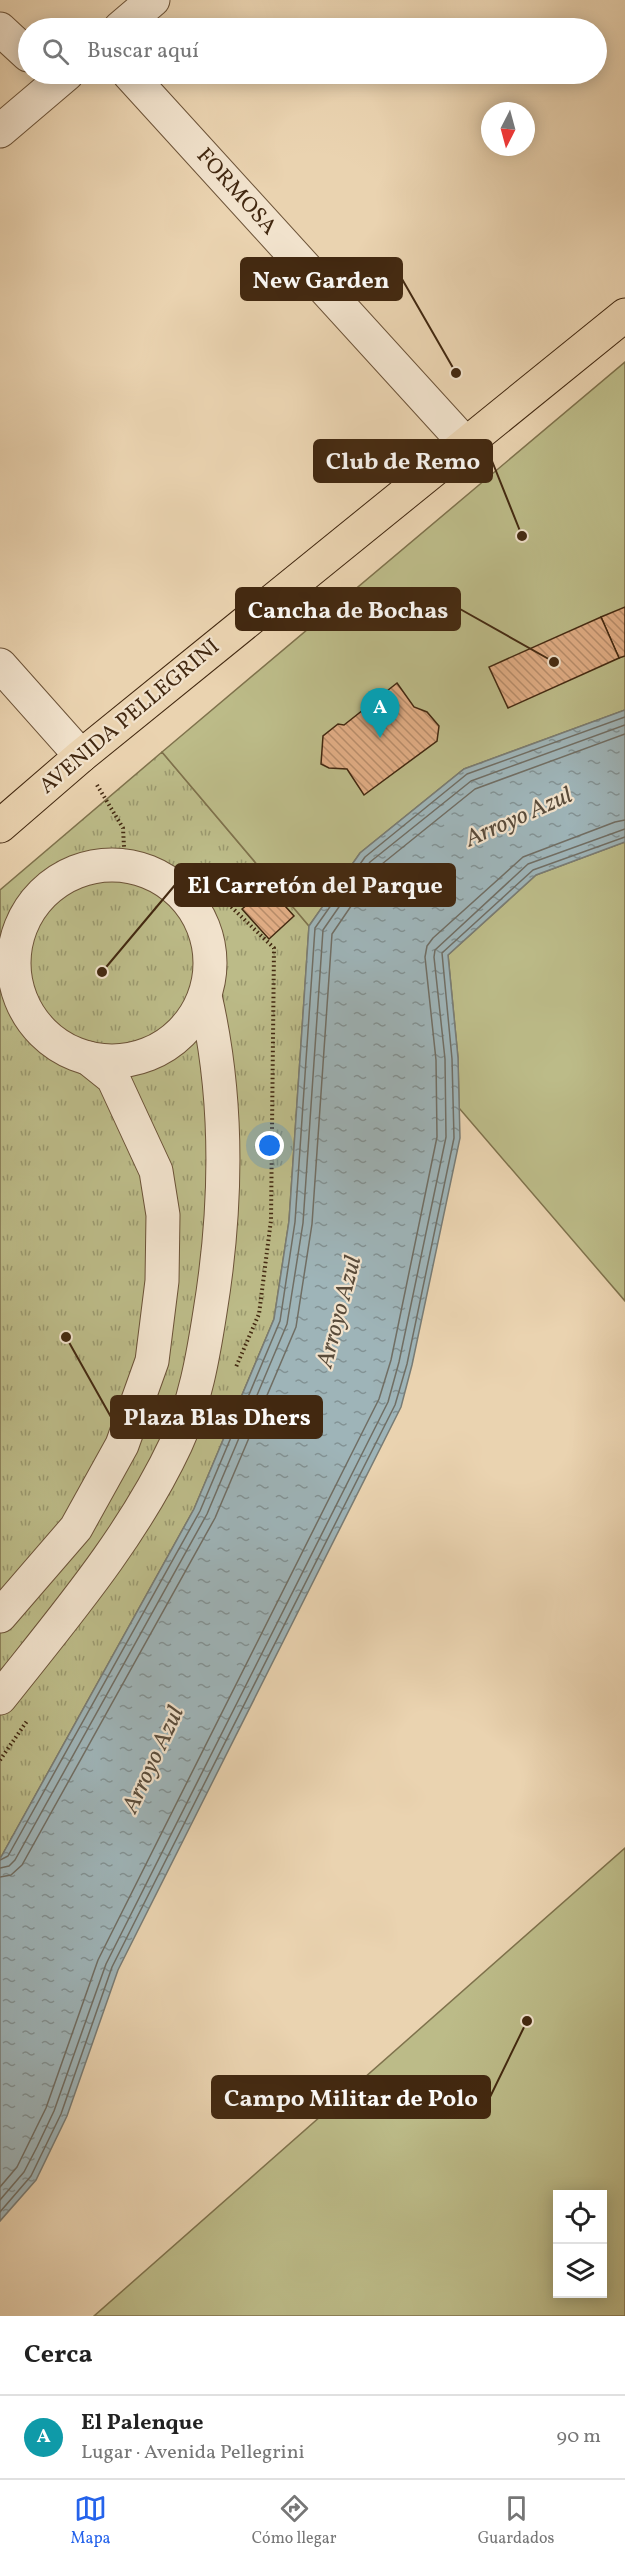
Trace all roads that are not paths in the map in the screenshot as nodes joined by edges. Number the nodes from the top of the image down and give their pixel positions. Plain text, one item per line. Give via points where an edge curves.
1 (153, 0) edge
2 (132, 18) edge
3 (0, 29) edge
4 (18, 46) edge
5 (50, 84) edge
6 (138, 84) edge
7 (0, 131) edge
8 (625, 315) edge
9 (465, 443) junction
10 (0, 665) edge
11 (81, 756) junction
12 (0, 826) edge
13 (7, 982) edge
14 (205, 996) junction
15 (88, 1058) junction
16 (0, 1616) edge
17 (0, 1698) edge

1 - 2 street
3 - 4 street
5 - 7 street
6 - 9 street, FORMOSA
8 - 9 main road, AVENIDA PELLEGRINI
9 - 11 main road, AVENIDA PELLEGRINI
10 - 11 street
11 - 12 main road, AVENIDA PELLEGRINI
13 - 14 street via 20,928 33,905 51,886 74,873 99,866 125,867 165,880 198,916 208,941 210,969
13 - 15 street via 39,1029 61,1048
14 - 15 street via 191,1022 162,1047 145,1056 117,1061
14 - 17 street via 215,1039 224,1139 217,1267 202,1366 176,1443 140,1512 105,1564
15 - 16 street via 113,1078 156,1171 163,1215 162,1281 152,1361 122,1445 76,1528

